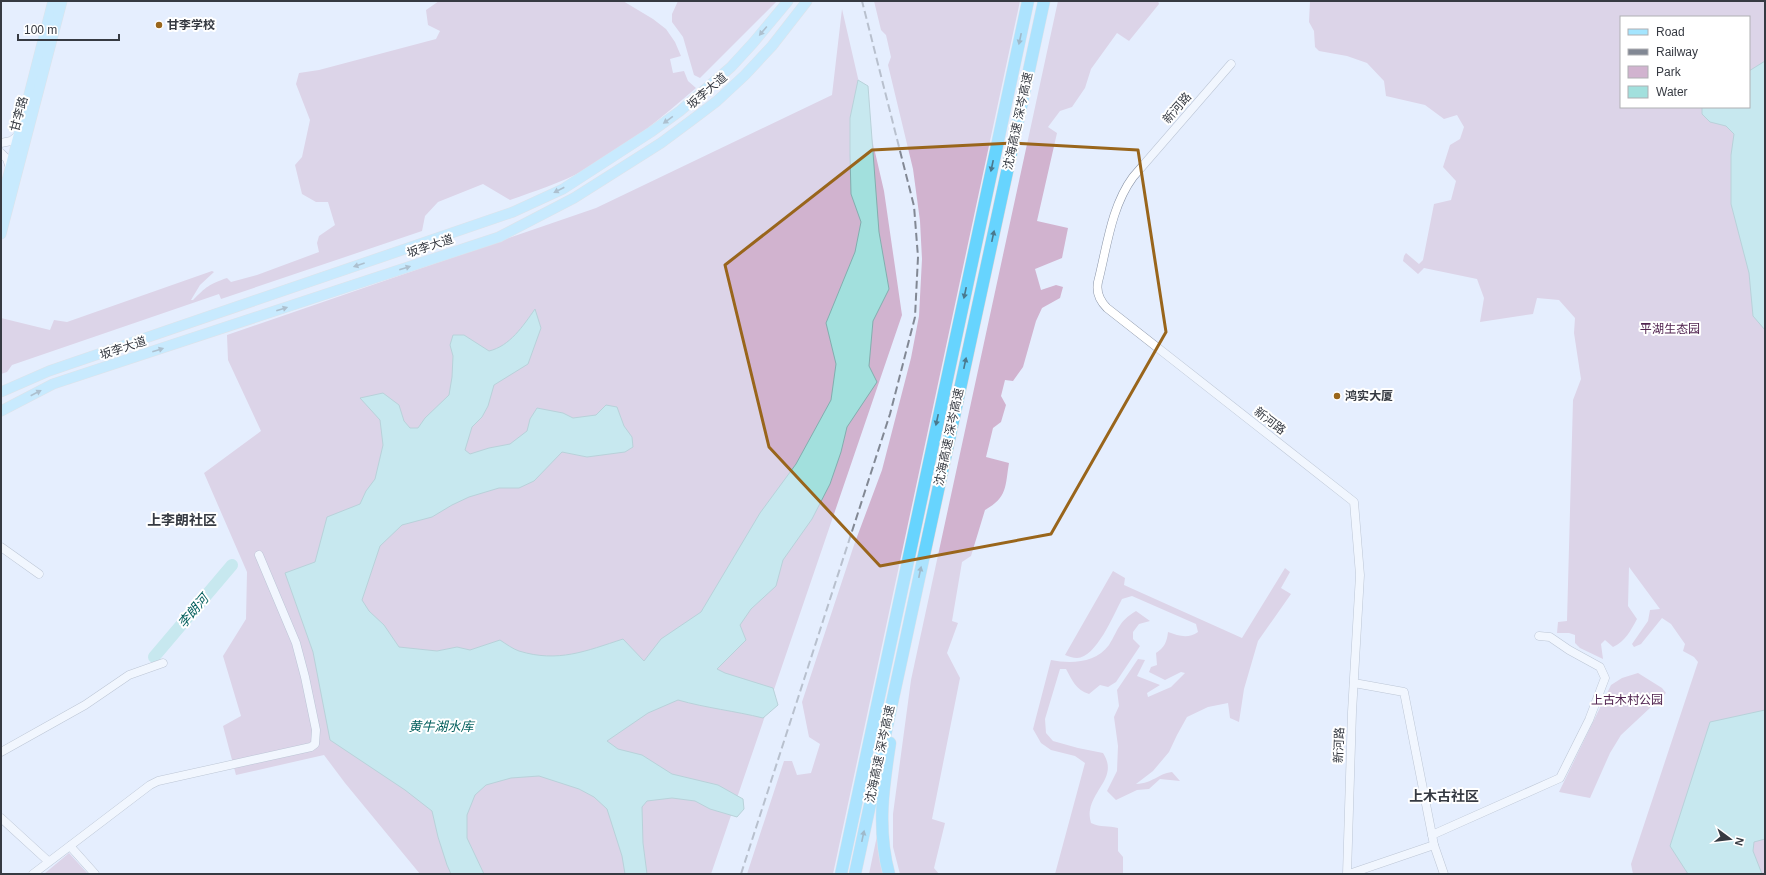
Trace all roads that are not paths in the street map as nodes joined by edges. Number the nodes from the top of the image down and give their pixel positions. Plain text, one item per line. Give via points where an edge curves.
1 (53, 1) edge
2 (62, 1) edge
3 (788, 1) edge
4 (807, 1) edge
5 (1028, 1) edge
6 (1044, 1) edge
7 (1231, 64) dead end
8 (19, 135) junction
9 (1, 143) edge
10 (1, 153) edge
11 (10, 168) junction
12 (1, 204) edge
13 (1, 234) edge
14 (1, 392) edge
15 (1, 411) edge
16 (1, 547) edge
17 (259, 555) dead end
18 (39, 574) dead end
19 (916, 588) junction
20 (1539, 636) dead end
21 (163, 663) dead end
22 (1354, 683) junction
23 (1, 752) edge
24 (1, 818) edge
25 (1432, 835) junction
26 (1434, 845) junction
27 (70, 846) junction
28 (48, 861) junction
29 (33, 874) edge
30 (95, 874) edge
31 (841, 874) edge
32 (855, 874) edge
33 (889, 874) edge
34 (1348, 874) edge
35 (1444, 874) edge

1 - 8 main road, 甘李路
2 - 13 main road, 甘李路
3 -> 14 main road, 坂李大道 via 749,48 706,90 651,132 563,189 513,212 49,371
15 -> 4 main road, 坂李大道 via 53,384 498,237 574,198 661,143 717,101 772,46
5 -> 31 highway, 沈海高速 深岑高速
19 -> 6 highway, 沈海高速 深岑高速
7 - 22 street, 新河路 via 1133,177 1123,192 1114,214 1098,282 1098,292 1107,308 1354,502 1360,575
8 - 9 street via 11,141
8 - 11 main road, 甘李路
10 - 11 street via 7,159
11 - 12 main road, 甘李路
16 - 18 street
17 - 27 street via 296,643 316,730 315,744 311,747 158,781
32 -> 19 highway, 沈海高速 深岑高速
19 - 33 highway via 885,781 882,840
20 - 25 street via 1550,637 1600,667 1605,678 1589,720 1560,778
21 - 23 street via 129,675 85,705
22 - 25 street via 1404,692
22 - 34 street, 新河路
24 - 28 street
25 - 26 street
26 - 34 street
26 - 35 street
27 - 28 street
27 - 30 street
28 - 29 street

